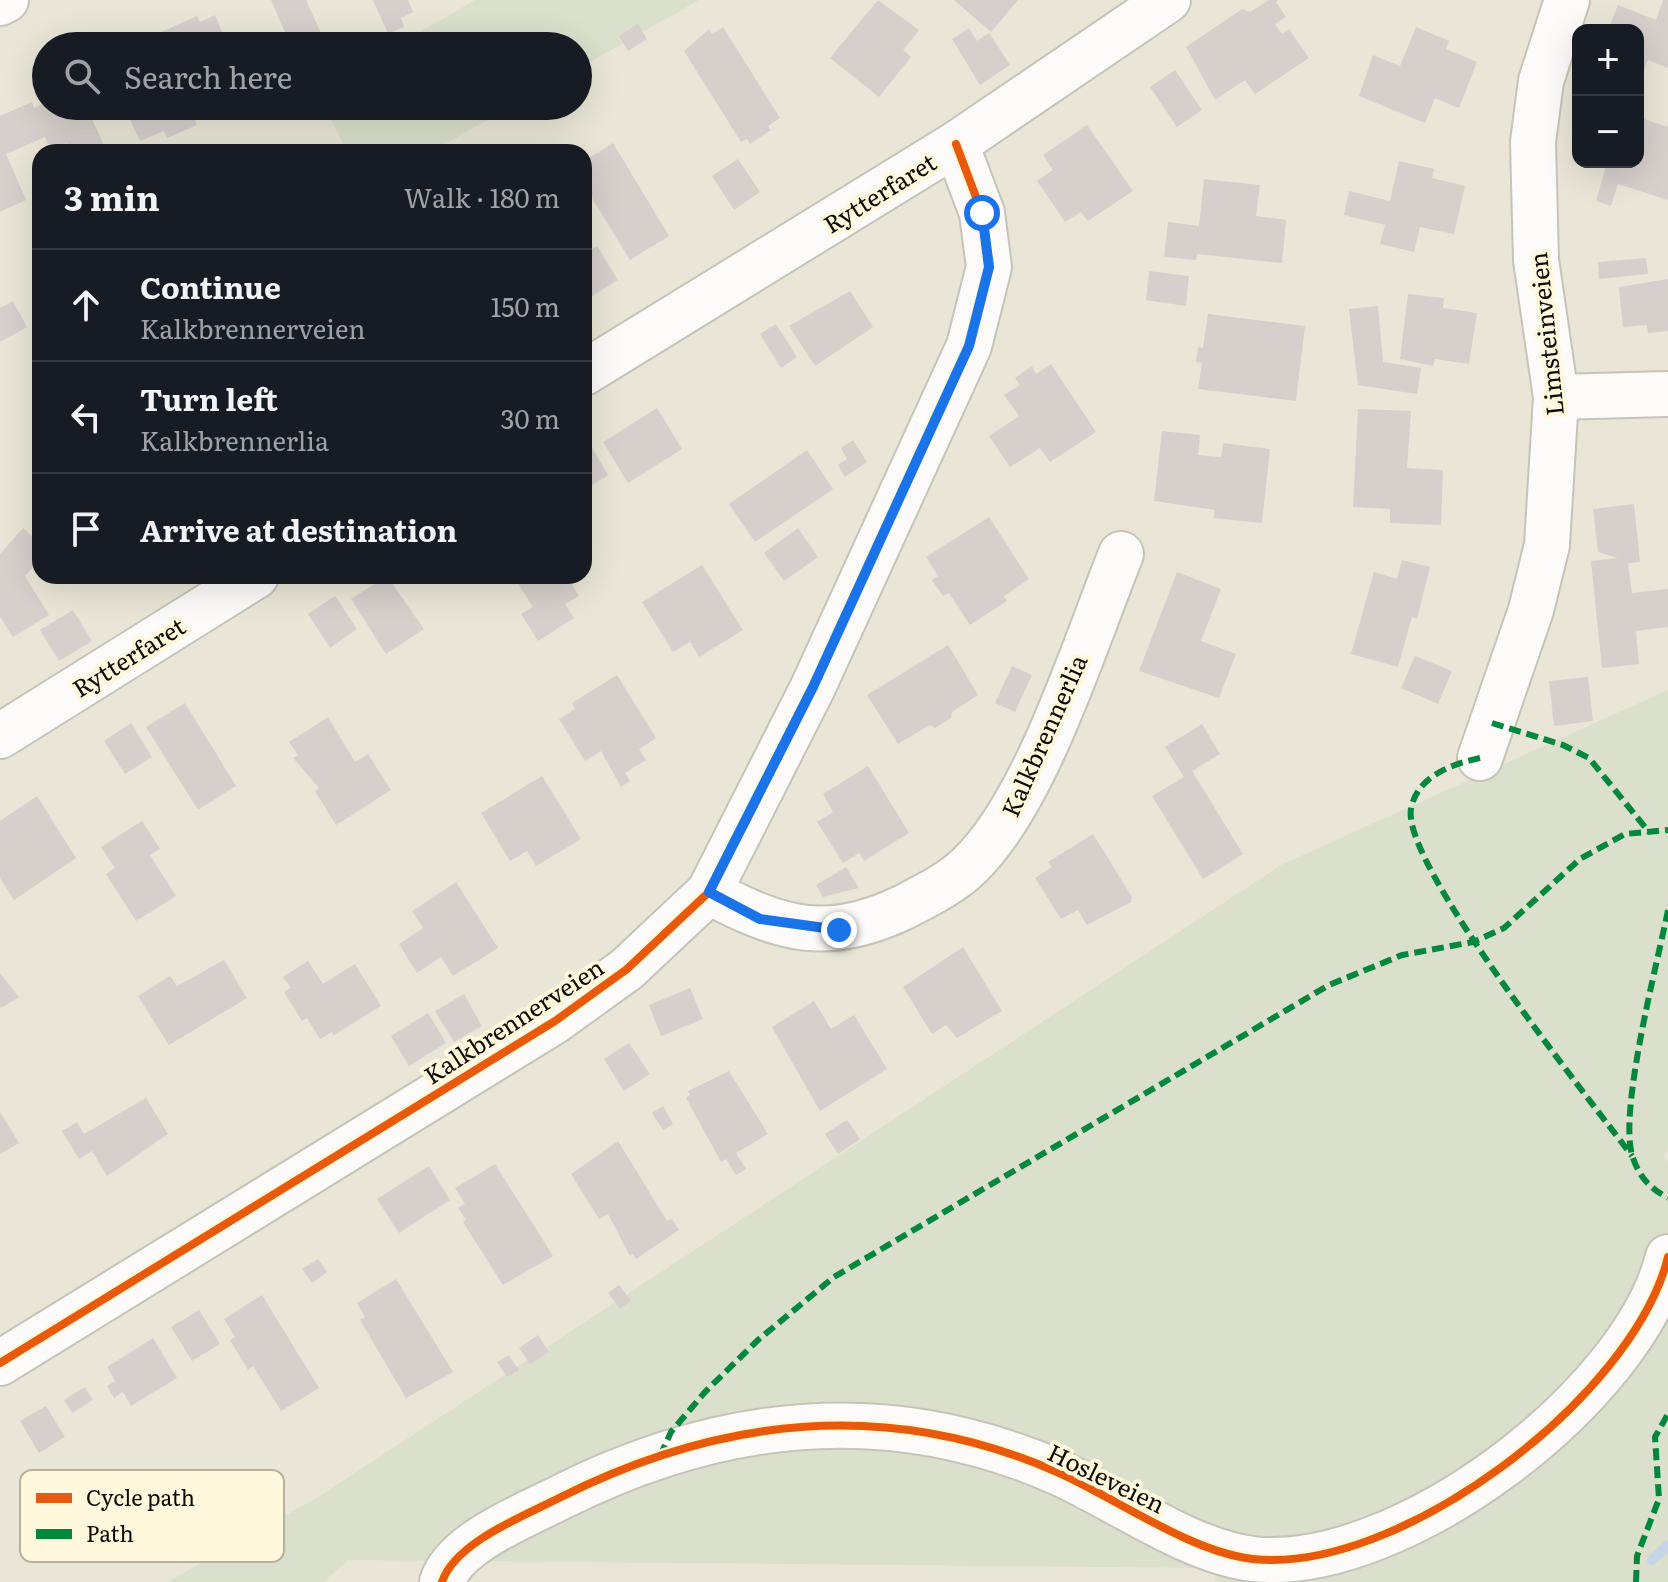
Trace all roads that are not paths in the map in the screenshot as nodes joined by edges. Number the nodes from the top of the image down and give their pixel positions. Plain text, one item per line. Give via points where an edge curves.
1 (6, 0) edge
2 (1168, 0) edge
3 (1567, 0) edge
4 (0, 3) edge
5 (956, 144) junction
6 (592, 368) edge
7 (1668, 394) edge
8 (1556, 397) junction
9 (1121, 554) dead end
10 (243, 584) edge
11 (0, 736) edge
12 (1480, 758) dead end
13 (709, 892) junction
14 (1668, 1257) edge
15 (0, 1363) edge
16 (442, 1582) edge

1 - 4 street
2 - 5 street, Rytterfaret
3 - 8 street, Limsteinveien via 1541,81 1533,142 1536,260
5 - 6 street, Rytterfaret
5 - 13 street, Kalkbrennerveien via 982,213 989,267 969,346 813,687
7 - 8 street
8 - 12 street, Limsteinveien via 1547,545 1531,610
9 - 13 street, Kalkbrennerlia via 1039,757 1000,830 969,866 930,894 883,917 839,930 760,919
10 - 11 street, Rytterfaret
13 - 15 street, Kalkbrennerveien via 627,969 555,1021
14 - 16 street, Hosleveien via 1664,1275 1626,1342 1542,1437 1481,1483 1425,1515 1355,1545 1302,1560 1250,1559 1191,1540 1057,1472 987,1446 900,1426 809,1425 738,1433 660,1456 575,1491 463,1550

